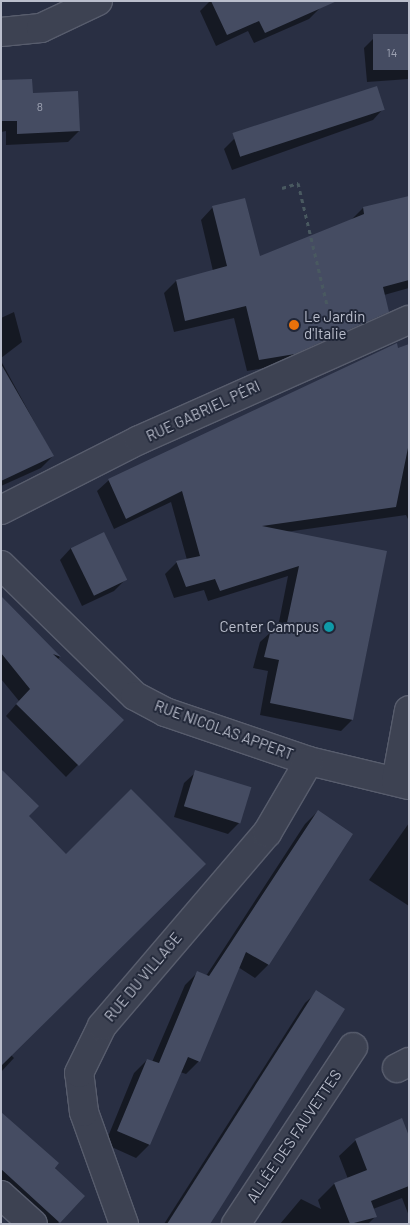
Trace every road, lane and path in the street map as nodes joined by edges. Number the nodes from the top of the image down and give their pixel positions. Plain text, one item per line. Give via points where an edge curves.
1 (98, 1) edge
2 (1, 32) edge
3 (282, 188) dead end
4 (327, 305) dead end
5 (409, 320) edge
6 (1, 510) edge
7 (1, 565) edge
8 (409, 710) edge
9 (309, 761) junction
10 (402, 783) edge
11 (353, 1047) dead end
12 (1, 1195) edge
13 (33, 1224) edge
14 (124, 1224) edge
15 (236, 1224) edge

1 - 2 street via 41,28
3 - 4 path via 298,183
5 - 6 street, RUE GABRIEL PÉRI via 139,440
7 - 9 street, RUE NICOLAS APPERT via 135,696 165,712
8 - 10 street
9 - 10 street, RUE NICOLAS APPERT
9 - 14 street, RUE DU VILLAGE via 267,833 102,1026 80,1072 84,1112
11 - 15 street, ALLÉE DES FAUVETTES
12 - 13 street

